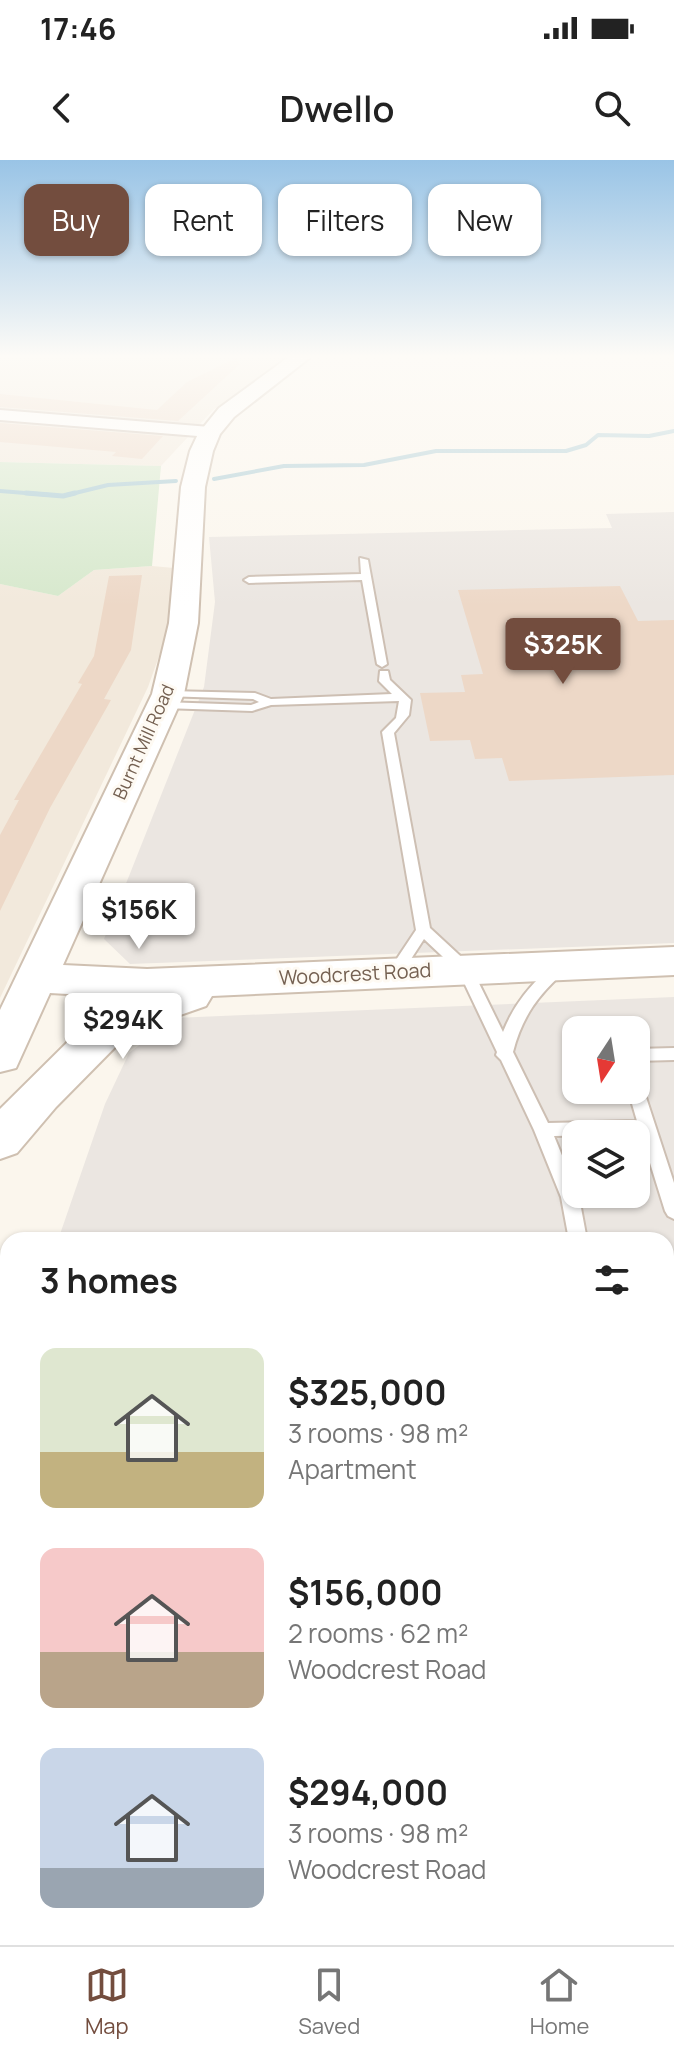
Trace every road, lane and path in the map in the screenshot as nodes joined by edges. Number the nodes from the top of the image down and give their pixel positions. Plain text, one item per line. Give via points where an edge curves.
1 (208, 439) edge
2 (363, 560) dead end
3 (366, 577) junction
4 (249, 580) dead end
5 (403, 697) junction
6 (166, 700) junction
7 (423, 930) junction
8 (674, 961) edge
9 (563, 965) junction
10 (465, 969) junction
11 (395, 972) junction
12 (36, 978) junction
13 (243, 979) junction
14 (674, 1054) edge
15 (504, 1055) junction
16 (650, 1055) edge
17 (0, 1056) edge
18 (562, 1129) edge
19 (543, 1130) junction
20 (650, 1133) edge
21 (0, 1140) edge
22 (674, 1211) edge
23 (577, 1232) edge

1 - 6 main road, Burnt Mill Road via 193,489 182,645
2 - 3 lane
3 - 4 lane
3 - 5 lane via 385,681
5 - 6 lane via 270,702 252,708
5 - 7 lane via 406,712 388,732
6 - 12 main road, Burnt Mill Road
7 - 10 lane
7 - 11 lane
8 - 9 main road, Woodcrest Road
9 - 10 main road, Woodcrest Road
9 - 15 lane via 534,989 514,1020
10 - 11 main road, Woodcrest Road
10 - 15 lane
11 - 13 main road, Woodcrest Road
12 - 13 main road, Woodcrest Road via 147,984
12 - 17 main road, Burnt Mill Road
13 - 21 main road via 114,1022
14 - 16 lane
15 - 19 lane
18 - 19 lane
19 - 23 lane via 570,1197
20 - 22 lane

